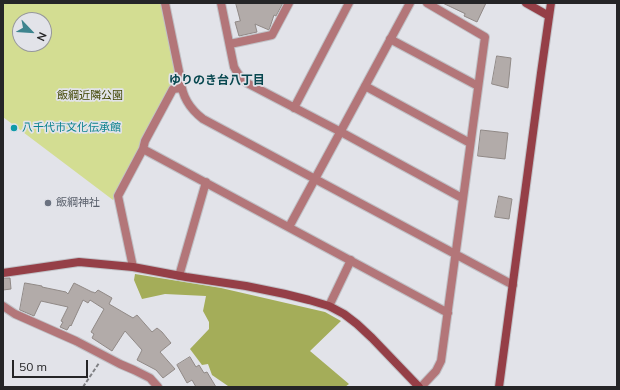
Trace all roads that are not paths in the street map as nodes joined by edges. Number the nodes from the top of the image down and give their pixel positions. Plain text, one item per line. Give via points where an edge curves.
1 (165, 3) edge
2 (221, 3) edge
3 (289, 3) edge
4 (349, 3) edge
5 (410, 3) edge
6 (427, 3) edge
7 (526, 3) edge
8 (551, 3) edge
9 (549, 16) junction
10 (390, 39) junction
11 (230, 44) junction
12 (365, 86) junction
13 (478, 86) junction
14 (181, 88) junction
15 (294, 108) junction
16 (340, 132) junction
17 (470, 143) junction
18 (143, 149) junction
19 (315, 179) junction
20 (206, 182) junction
21 (462, 198) junction
22 (289, 227) junction
23 (456, 254) junction
24 (351, 260) junction
25 (133, 267) junction
26 (3, 272) edge
27 (179, 276) junction
28 (513, 285) junction
29 (3, 306) edge
30 (329, 306) junction
31 (448, 313) junction
32 (158, 387) edge
33 (420, 387) edge
34 (499, 387) edge

1 - 14 street
2 - 11 street
3 - 11 street via 272,35
4 - 15 street
5 - 10 street
6 - 13 street via 485,37
7 - 9 street
8 - 9 street
9 - 28 street
10 - 12 street
10 - 13 street
11 - 15 street via 236,71 243,80
12 - 16 street
12 - 17 street
13 - 17 street
14 - 18 street via 173,89
14 - 19 street via 190,107 203,119
15 - 16 street
16 - 19 street
16 - 21 street
17 - 21 street
18 - 20 street
18 - 25 street via 118,196
19 - 22 street
19 - 23 street
20 - 22 street
20 - 27 street
21 - 23 street
22 - 24 street
23 - 28 street
23 - 31 street
24 - 30 street
24 - 31 street
25 - 26 street via 79,262
25 - 27 street
27 - 30 street via 246,286
28 - 34 street
29 - 32 street via 150,378
30 - 33 street via 357,324
31 - 33 street via 441,361 436,371

